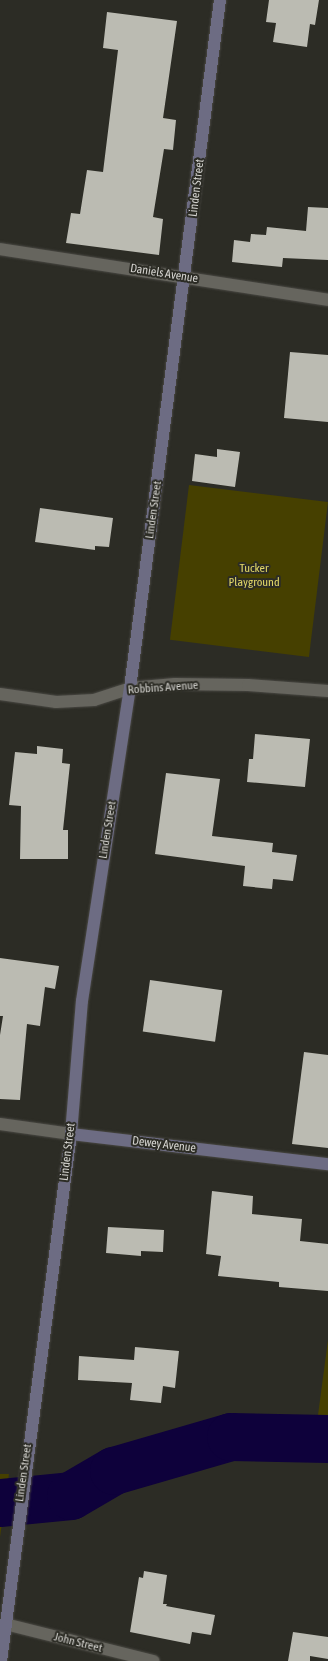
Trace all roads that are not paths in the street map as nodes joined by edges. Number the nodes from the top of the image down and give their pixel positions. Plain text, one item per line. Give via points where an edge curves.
1 (220, 0) edge
2 (0, 249) edge
3 (185, 278) junction
4 (328, 300) edge
5 (130, 688) junction
6 (328, 691) edge
7 (0, 694) edge
8 (0, 1124) edge
9 (71, 1134) junction
10 (328, 1164) edge
11 (4, 1624) junction
12 (1, 1661) edge
13 (153, 1661) edge

1 - 3 street, Linden Street
2 - 3 street, Daniels Avenue
3 - 4 street, Daniels Avenue
3 - 5 street, Linden Street
5 - 6 street, Robbins Avenue via 175,684 248,685
5 - 7 street, Robbins Avenue via 94,700 56,702
5 - 9 street, Linden Street via 82,1001
8 - 9 street, Dewey Avenue
9 - 10 street, Dewey Avenue
9 - 11 street, Linden Street
11 - 12 street, Linden Street
11 - 13 street, John Street

